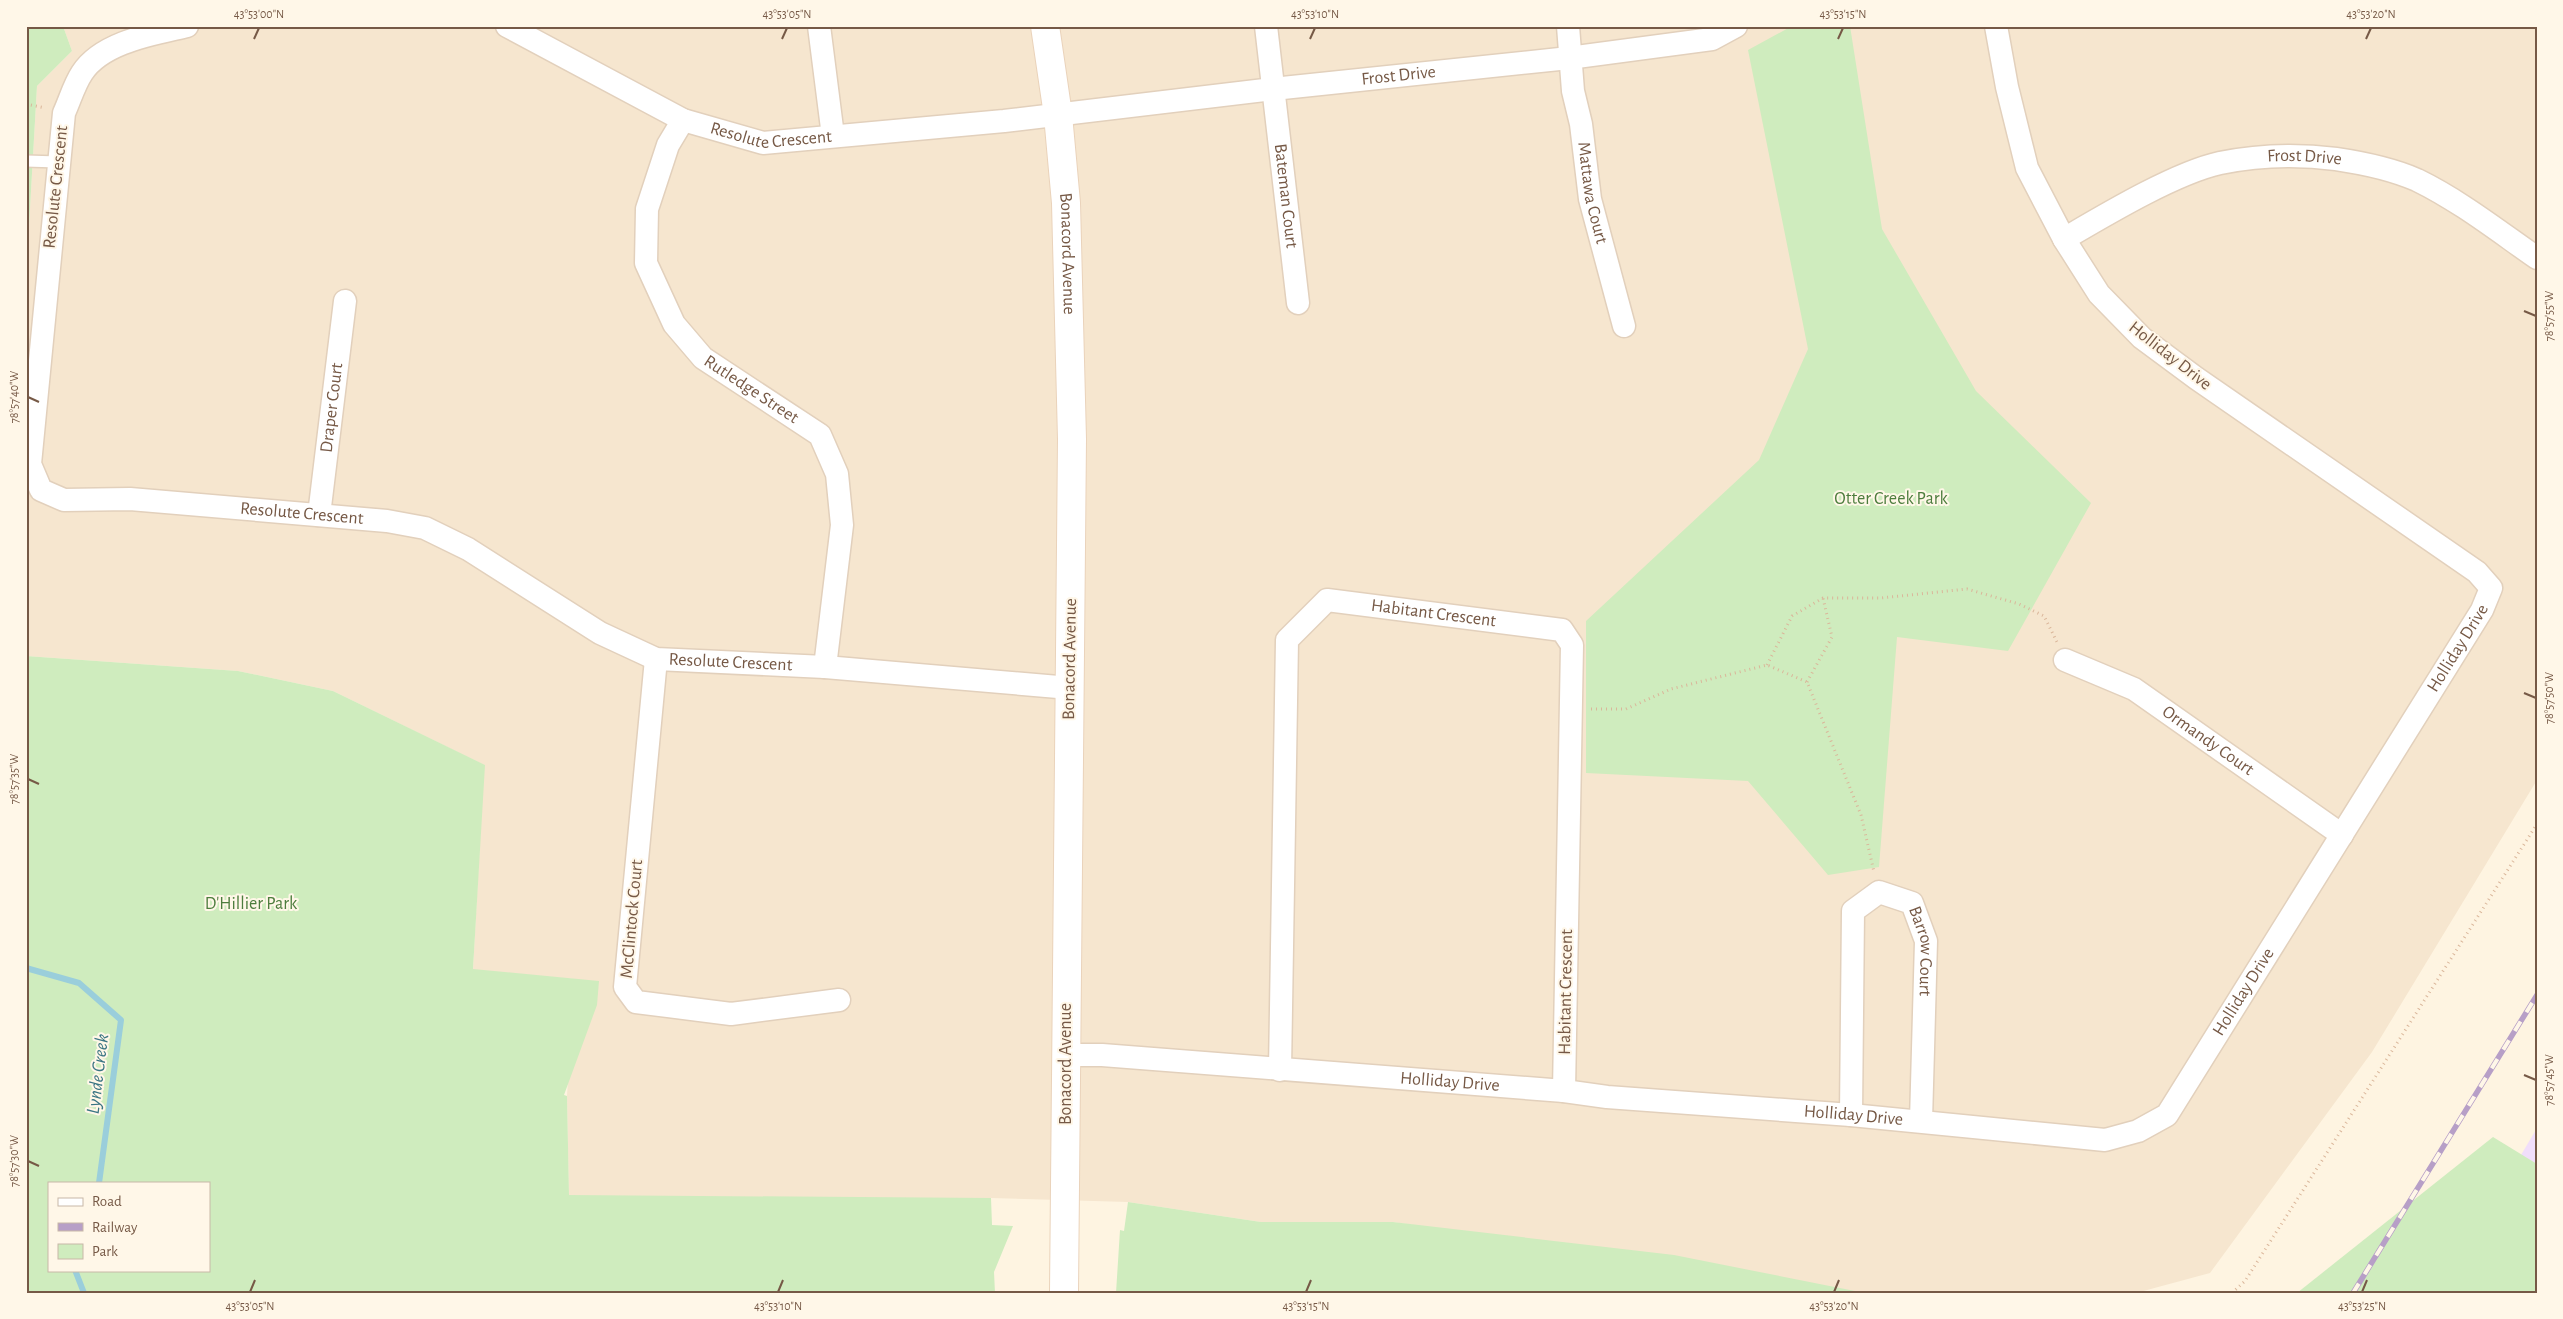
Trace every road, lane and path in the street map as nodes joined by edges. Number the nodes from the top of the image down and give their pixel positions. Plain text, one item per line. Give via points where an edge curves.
1 (187, 26) edge
2 (507, 26) edge
3 (819, 26) edge
4 (1045, 26) edge
5 (1266, 26) edge
6 (1568, 26) edge
7 (1736, 26) edge
8 (1996, 26) edge
9 (1569, 58) junction
10 (1273, 89) junction
11 (1058, 115) junction
12 (683, 120) junction
13 (833, 136) junction
14 (26, 161) edge
15 (58, 162) junction
16 (2064, 239) junction
17 (2537, 258) edge
18 (345, 301) dead end
19 (1298, 304) dead end
20 (1624, 326) dead end
21 (319, 514) junction
22 (1823, 598) junction
23 (656, 659) junction
24 (2066, 660) joint
25 (1767, 665) junction
26 (825, 667) junction
27 (1807, 682) junction
28 (1070, 688) junction
29 (1571, 709) junction
30 (2537, 824) edge
31 (2342, 835) junction
32 (1879, 892) junction
33 (839, 1000) dead end
34 (1066, 1055) junction
35 (1280, 1070) junction
36 (1564, 1091) junction
37 (1851, 1115) junction
38 (1921, 1121) junction
39 (1064, 1293) edge
40 (2232, 1293) edge

1 - 15 street, Resolute Crescent via 134,38 100,56 82,73 64,113
2 - 12 street, Resolute Crescent
3 - 13 street
4 - 11 street, Bonacord Avenue
5 - 10 street, Bateman Court
6 - 9 street, Mattawa Court
7 - 9 street, Frost Drive via 1712,38
8 - 16 street, Holliday Drive via 2027,168
9 - 10 street, Frost Drive
9 - 20 street, Mattawa Court via 1590,199
10 - 11 street, Frost Drive
10 - 19 street, Bateman Court
11 - 13 street, Resolute Crescent
11 - 28 street, Bonacord Avenue via 1066,203 1072,439
12 - 13 street, Resolute Crescent via 763,143
12 - 26 street, Rutledge Street via 668,145 647,209 646,263 674,324 703,358 820,436 837,474 842,525
14 - 15 lane
15 - 21 street, Resolute Crescent via 30,464 41,490 64,500 130,499
16 - 17 street, Frost Drive via 2174,180 2218,163 2303,155 2360,162 2415,179 2453,199
16 - 31 street, Holliday Drive via 2098,294 2142,338 2477,572 2491,588 2482,610
18 - 21 street, Draper Court
21 - 23 street, Resolute Crescent via 425,528 468,549 600,633
22 - 24 path via 1881,598 1966,589 2019,604 2044,616
22 - 25 path via 1792,616
22 - 27 path via 1832,637
23 - 26 street, Resolute Crescent
23 - 33 street, McClintock Court via 625,987 636,1002 731,1014
24 - 31 street, Ormandy Court via 2134,689
25 - 27 path
25 - 29 path via 1671,689 1626,709
26 - 28 street, Resolute Crescent
27 - 32 path via 1861,815
28 - 34 street, Bonacord Avenue
29 - 35 street, Habitant Crescent via 1572,645 1562,630 1327,600 1288,640
29 - 36 street, Habitant Crescent
30 - 40 path via 2245,1281
31 - 38 street, Holliday Drive via 2167,1115 2138,1131 2105,1140
32 - 37 street, Barrow Court via 1853,911
32 - 38 street, Barrow Court via 1912,903 1926,941
34 - 35 street, Holliday Drive via 1102,1055
34 - 39 street, Bonacord Avenue
35 - 36 street, Holliday Drive
36 - 37 street, Holliday Drive
37 - 38 street, Holliday Drive

